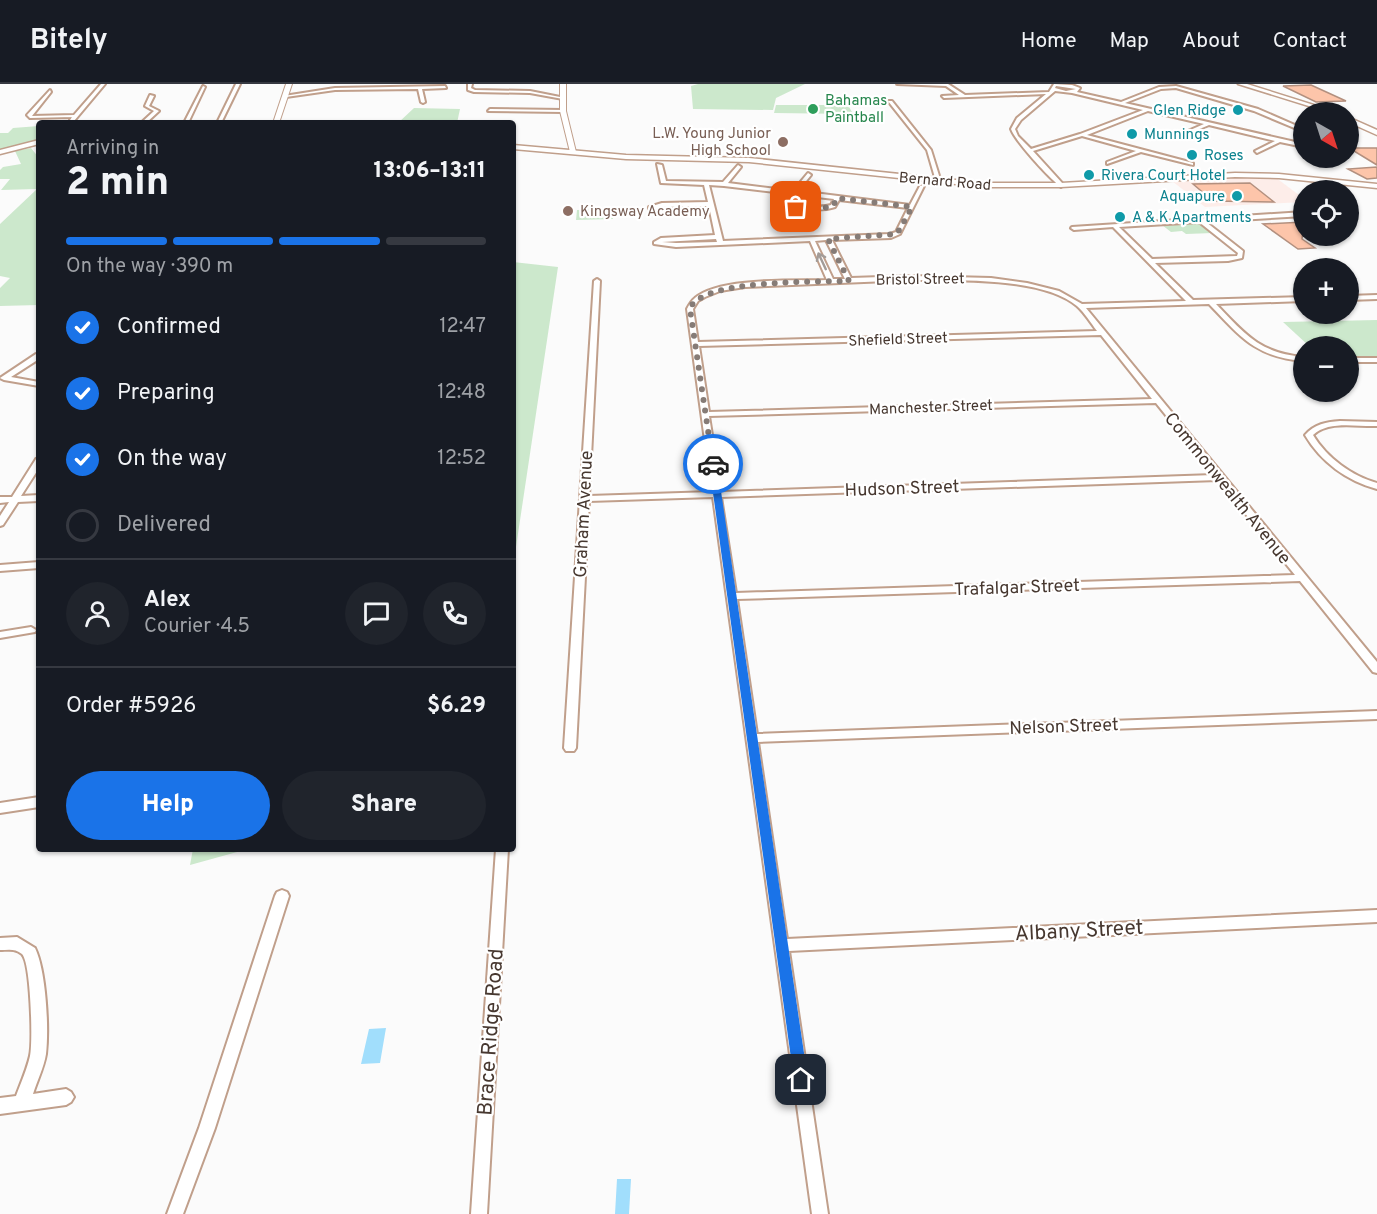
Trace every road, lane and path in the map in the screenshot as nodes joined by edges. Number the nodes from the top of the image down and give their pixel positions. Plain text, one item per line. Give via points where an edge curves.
1 (103, 84) edge
2 (238, 84) edge
3 (289, 84) edge
4 (470, 84) edge
5 (563, 84) edge
6 (899, 84) edge
7 (1058, 84) edge
8 (1083, 84) edge
9 (1241, 84) edge
10 (1064, 85) edge
11 (388, 86) edge
12 (203, 87) dead end
13 (445, 87) dead end
14 (420, 88) junction
15 (1076, 88) edge
16 (1050, 90) edge
17 (50, 91) dead end
18 (152, 96) dead end
19 (286, 96) junction
20 (965, 97) junction
21 (944, 98) dead end
22 (563, 99) junction
23 (423, 102) dead end
24 (890, 102) dead end
25 (1123, 102) junction
26 (1300, 102) edge
27 (1150, 109) junction
28 (490, 110) dead end
29 (563, 111) junction
30 (76, 116) junction
31 (73, 120) edge
32 (146, 120) edge
33 (187, 120) edge
34 (220, 120) edge
35 (277, 120) edge
36 (1210, 123) junction
37 (1287, 123) junction
38 (1293, 123) edge
39 (1359, 124) edge
40 (1293, 126) edge
41 (1190, 132) dead end
42 (1377, 133) edge
43 (1082, 135) junction
44 (1281, 140) junction
45 (36, 143) edge
46 (1293, 143) edge
47 (516, 147) edge
48 (1141, 151) junction
49 (0, 152) edge
50 (573, 152) junction
51 (1029, 152) junction
52 (1257, 152) dead end
53 (1109, 163) dead end
54 (1191, 164) dead end
55 (659, 165) dead end
56 (738, 167) dead end
57 (808, 175) dead end
58 (939, 181) junction
59 (706, 184) junction
60 (724, 184) junction
61 (1061, 185) junction
62 (1377, 186) edge
63 (922, 187) dead end
64 (794, 193) junction
65 (837, 198) junction
66 (711, 206) junction
67 (912, 207) junction
68 (797, 208) dead end
69 (1293, 215) edge
70 (1200, 220) junction
71 (1114, 225) junction
72 (1074, 228) dead end
73 (828, 239) junction
74 (719, 240) junction
75 (812, 240) junction
76 (1150, 261) junction
77 (597, 281) dead end
78 (849, 281) junction
79 (831, 282) junction
80 (1377, 297) edge
81 (1359, 298) edge
82 (1293, 299) edge
83 (1211, 302) junction
84 (1192, 303) junction
85 (1080, 306) junction
86 (1101, 333) junction
87 (695, 344) junction
88 (36, 358) edge
89 (1293, 358) edge
90 (1359, 360) edge
91 (1377, 360) edge
92 (2, 378) edge
93 (36, 384) edge
94 (1157, 401) junction
95 (705, 414) junction
96 (1377, 424) edge
97 (36, 466) edge
98 (1220, 477) junction
99 (1377, 486) edge
100 (717, 495) junction
101 (36, 498) edge
102 (16, 499) junction
103 (584, 499) junction
104 (0, 500) edge
105 (0, 523) edge
106 (36, 565) edge
107 (0, 568) edge
108 (1302, 578) junction
109 (732, 596) junction
110 (32, 630) dead end
111 (0, 635) edge
112 (1377, 669) edge
113 (1377, 715) edge
114 (752, 738) junction
115 (570, 748) dead end
116 (36, 802) edge
117 (0, 808) edge
118 (502, 852) edge
119 (282, 896) dead end
120 (1377, 916) edge
121 (0, 944) edge
122 (782, 945) junction
123 (66, 1097) dead end
124 (22, 1102) junction
125 (0, 1106) edge
126 (175, 1214) edge
127 (479, 1214) edge
128 (820, 1214) edge

1 - 30 street
2 - 34 street
3 - 19 street
4 - 22 street via 470,90 487,94 531,92
5 - 22 street
6 - 20 street via 947,85
7 - 10 street
8 - 15 street
9 - 26 main road
10 - 15 street
10 - 16 street
11 - 14 street
11 - 19 street
12 - 33 street
13 - 14 street
14 - 23 street
15 - 16 street
15 - 25 street
16 - 20 street
16 - 51 street via 1014,126 1016,136
17 - 30 street via 30,117
18 - 32 street via 147,106 157,111
19 - 35 street
20 - 21 street
22 - 29 street
24 - 58 street via 929,150
25 - 27 street
25 - 37 street via 1173,87 1250,108
27 - 36 street
27 - 43 street
28 - 29 street
29 - 50 street
30 - 31 street
36 - 41 street
36 - 44 street
37 - 38 street
37 - 40 street
39 - 42 main road
43 - 48 street
43 - 51 street
44 - 46 street
44 - 52 street
45 - 49 main road
47 - 50 main road, Bernard Road
48 - 53 street
48 - 54 street
50 - 58 main road, Bernard Road via 748,160
51 - 61 street
55 - 59 street via 664,183
56 - 60 street
57 - 64 street
58 - 61 main road, Bernard Road
59 - 60 street
59 - 66 street
60 - 64 street
61 - 62 main road, Bernard Road via 1257,175
63 - 67 street
64 - 65 street
65 - 67 street
65 - 68 street via 829,208
66 - 66 street via 659,211 651,208 662,205
66 - 74 street
67 - 73 street via 897,234
69 - 70 street
70 - 71 street
70 - 76 street via 1241,252 1240,257
71 - 72 street
71 - 76 street
73 - 75 street
73 - 78 street
74 - 74 street via 662,245 656,243 661,240
74 - 75 street
79 -> 75 street
76 - 84 street
77 - 103 street, Graham Avenue
78 - 79 street, Bristol Street
78 - 85 street, Bristol Street via 943,278 998,282 1048,290 1069,297
79 - 87 street, Bristol Street via 750,285 698,298 690,309
80 - 81 street
82 - 83 street
83 - 84 street
83 - 89 street via 1262,351
84 - 85 street
85 - 86 street, Commonwealth Avenue
86 - 87 street, Shefield Street
86 - 94 street, Commonwealth Avenue
87 - 95 street
88 - 92 street
90 - 91 street
92 - 93 street
94 - 95 street, Manchester Street
94 - 98 street, Commonwealth Avenue
95 - 100 street
96 - 99 street via 1328,425 1316,428 1310,435 1344,471
97 - 102 street
98 - 100 street, Hudson Street
98 - 108 street, Commonwealth Avenue
100 - 103 street, Hudson Street
100 - 109 street
101 - 102 street
102 - 104 street
102 - 105 street
103 - 115 street, Graham Avenue
106 - 107 street
108 - 109 street, Trafalgar Street
108 - 112 street, Commonwealth Avenue
109 - 114 street
110 - 111 street
113 - 114 street, Nelson Street
114 - 122 street
116 - 117 street
118 - 127 street, Brace Ridge Road
119 - 126 street
120 - 122 street, Albany Street
121 - 124 street via 17,943 30,952 34,966 38,1055
122 - 128 street
123 - 124 street
124 - 125 street

